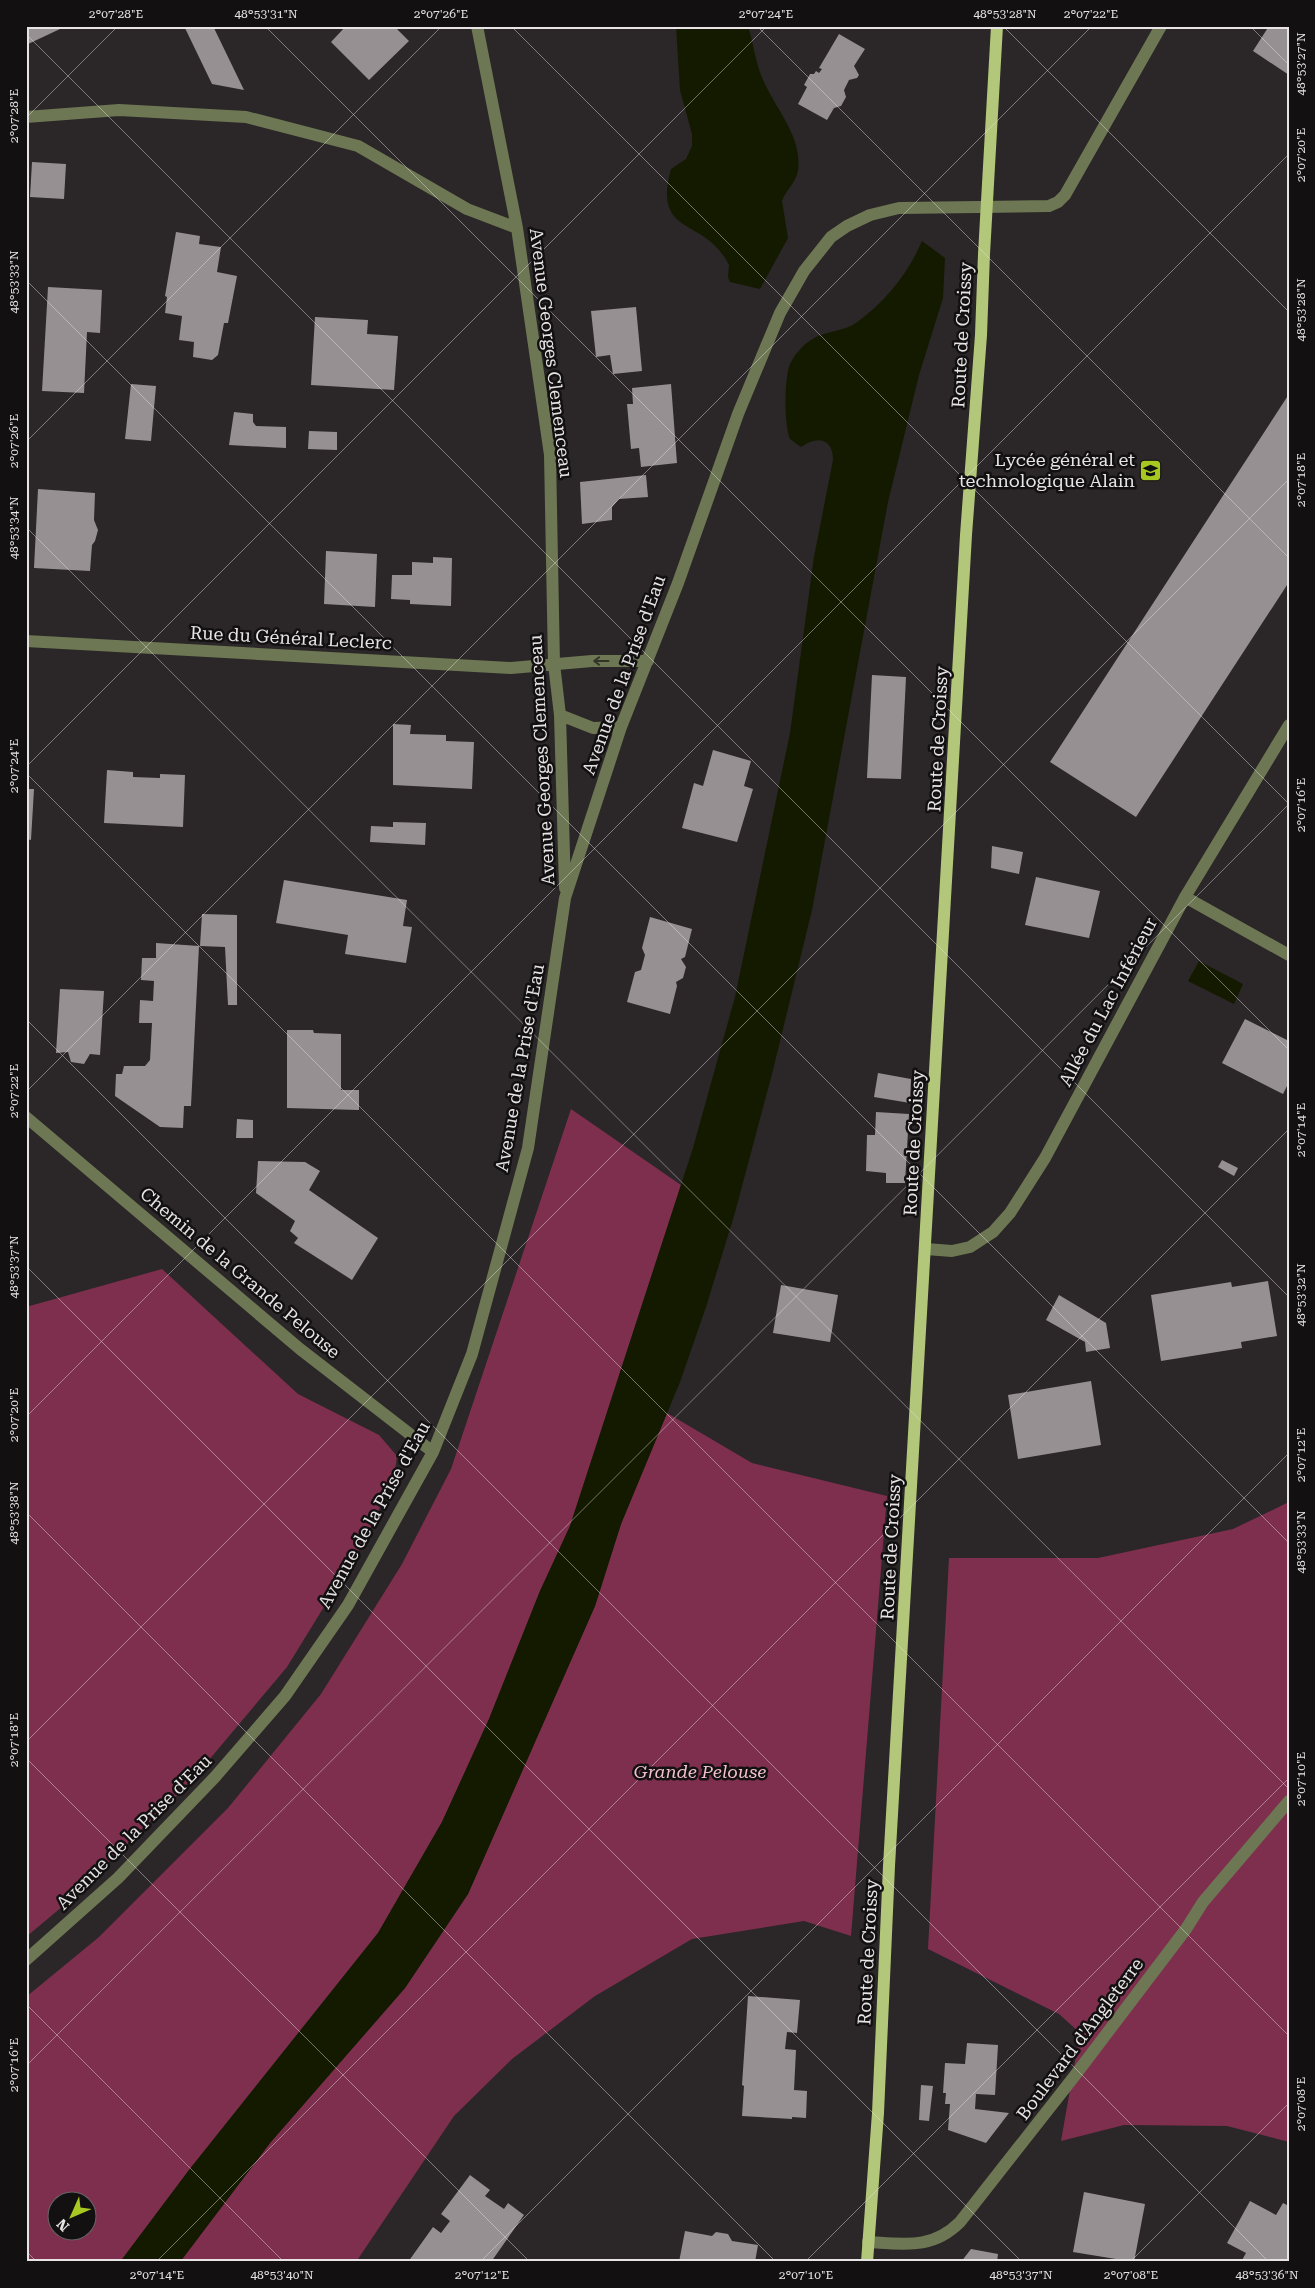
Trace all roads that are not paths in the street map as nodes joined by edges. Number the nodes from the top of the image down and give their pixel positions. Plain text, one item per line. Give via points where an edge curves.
1 (477, 26) edge
2 (997, 26) edge
3 (1161, 26) edge
4 (26, 117) edge
5 (986, 206) junction
6 (518, 228) junction
7 (26, 641) edge
8 (648, 661) junction
9 (554, 664) junction
10 (560, 715) junction
11 (1289, 725) edge
12 (621, 727) junction
13 (1185, 897) junction
14 (565, 898) junction
15 (1289, 955) edge
16 (26, 1118) edge
17 (926, 1249) junction
18 (433, 1452) junction
19 (1289, 1801) edge
20 (26, 1960) edge
21 (868, 2242) junction
22 (867, 2262) edge

1 - 6 street, Avenue Georges Clemenceau
2 - 5 main road, Route de Croissy
3 - 5 street, Avenue de la Prise d'Eau via 1065,195 1049,206
4 - 6 street via 119,110 246,116 358,146 468,209
5 - 8 street, Avenue de la Prise d'Eau via 899,208 870,215 831,237 804,271 780,314 738,414
5 - 17 main road, Route de Croissy
6 - 9 street, Avenue Georges Clemenceau via 550,455
7 - 9 street, Rue du Général Leclerc via 511,668
8 -> 9 street, Rue du Général Leclerc
8 - 12 street, Avenue de la Prise d'Eau
9 - 10 street, Avenue Georges Clemenceau
10 - 12 street via 593,728
10 - 14 street, Avenue Georges Clemenceau
11 - 13 street, Allée du Lac Inférieur
12 - 14 street, Avenue de la Prise d'Eau
13 - 15 street
13 - 17 street, Allée du Lac Inférieur via 1045,1158 1010,1213 993,1232 970,1247 952,1251
14 - 18 street, Avenue de la Prise d'Eau via 528,1148 472,1354
16 - 18 street, Chemin de la Grande Pelouse via 300,1349
17 - 21 main road, Route de Croissy
18 - 20 street, Avenue de la Prise d'Eau via 348,1605 285,1696 215,1777 118,1878
19 - 21 street, Boulevard d'Angleterre via 1203,1902 1073,2078 960,2222 942,2237 930,2241
21 - 22 main road, Route de Croissy

